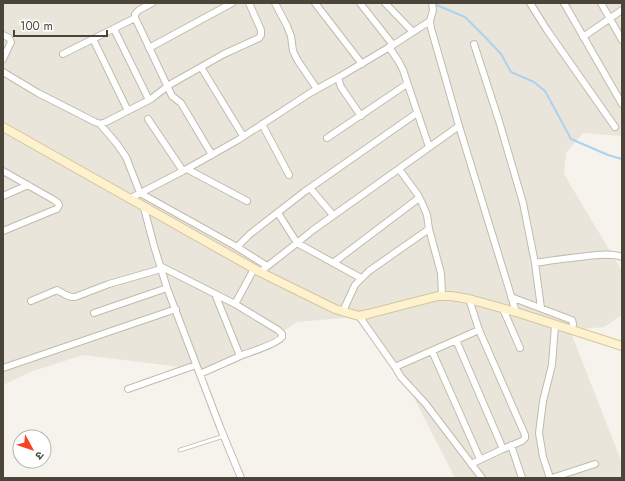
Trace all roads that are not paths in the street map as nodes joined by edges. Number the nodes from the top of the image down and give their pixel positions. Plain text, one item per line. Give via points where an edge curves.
1 (152, 3) edge
2 (232, 3) edge
3 (248, 3) edge
4 (275, 3) edge
5 (315, 3) edge
6 (360, 3) edge
7 (385, 3) edge
8 (432, 3) edge
9 (530, 3) edge
10 (564, 3) edge
11 (601, 3) edge
12 (622, 10) edge
13 (135, 18) junction
14 (610, 18) junction
15 (430, 21) junction
16 (114, 29) junction
17 (413, 32) junction
18 (3, 35) edge
19 (583, 37) junction
20 (93, 39) junction
21 (622, 40) edge
22 (474, 44) dead end
23 (391, 46) junction
24 (149, 48) junction
25 (64, 54) dead end
26 (3, 59) edge
27 (362, 64) junction
28 (201, 67) junction
29 (3, 72) edge
30 (338, 78) junction
31 (408, 84) junction
32 (168, 87) junction
33 (317, 89) junction
34 (148, 100) junction
35 (622, 104) edge
36 (128, 111) junction
37 (417, 113) junction
38 (361, 116) junction
39 (148, 119) dead end
40 (100, 124) junction
41 (262, 124) junction
42 (459, 126) junction
43 (3, 127) edge
44 (615, 127) dead end
45 (244, 136) junction
46 (327, 138) dead end
47 (429, 147) junction
48 (212, 155) junction
49 (399, 169) junction
50 (185, 170) junction
51 (3, 171) edge
52 (289, 175) dead end
53 (28, 185) junction
54 (310, 188) junction
55 (140, 193) junction
56 (3, 196) edge
57 (419, 198) junction
58 (129, 199) junction
59 (248, 201) dead end
60 (144, 208) junction
61 (278, 213) junction
62 (333, 215) junction
63 (429, 229) junction
64 (3, 231) edge
65 (297, 243) junction
66 (237, 247) junction
67 (622, 257) edge
68 (333, 263) junction
69 (535, 264) junction
70 (267, 266) junction
71 (161, 267) junction
72 (257, 270) junction
73 (361, 278) junction
74 (167, 288) junction
75 (215, 294) junction
76 (442, 296) junction
77 (511, 297) junction
78 (469, 299) junction
79 (30, 301) dead end
80 (235, 304) junction
81 (541, 308) junction
82 (176, 309) junction
83 (503, 309) junction
84 (343, 311) junction
85 (94, 312) dead end
86 (516, 312) junction
87 (359, 316) junction
88 (555, 325) junction
89 (479, 330) junction
90 (572, 330) junction
91 (456, 340) junction
92 (622, 346) edge
93 (520, 348) dead end
94 (432, 351) junction
95 (240, 356) junction
96 (196, 365) junction
97 (395, 367) junction
98 (3, 368) edge
99 (200, 374) junction
100 (128, 390) dead end
101 (224, 436) junction
102 (511, 445) junction
103 (503, 449) junction
104 (180, 450) dead end
105 (480, 459) junction
106 (471, 464) junction
107 (595, 464) dead end
108 (241, 478) edge
109 (482, 478) edge
110 (522, 478) edge
111 (551, 478) edge

1 - 13 street via 139,10
2 - 24 street
3 - 28 street via 261,35
4 - 33 street via 291,36 293,51
5 - 27 street
6 - 23 street
7 - 17 street
8 - 15 street
9 - 44 street
10 - 19 street
11 - 14 street
12 - 14 street
13 - 16 street
13 - 24 street
14 - 19 street
14 - 21 street
15 - 17 street
15 - 42 street
16 - 20 street
16 - 34 street
17 - 23 street
18 - 26 street via 11,42
19 - 35 street
20 - 25 street
20 - 36 street
22 - 69 street via 523,203
23 - 27 street
23 - 31 street
24 - 32 street
27 - 30 street
28 - 32 street
28 - 45 street
29 - 40 street
30 - 33 street
30 - 38 street via 341,87
31 - 37 street
31 - 38 street
32 - 34 street
32 - 48 street via 172,96 181,103
33 - 41 street
34 - 36 street
36 - 40 street
37 - 47 street
37 - 54 street
38 - 46 street
39 - 50 street
40 - 55 street via 126,157
41 - 45 street
41 - 52 street
42 - 47 street
42 - 77 street
43 - 58 street
45 - 48 street
47 - 49 street
48 - 50 street
49 - 57 street
49 - 62 street
50 - 55 street
50 - 59 street
51 - 53 street
53 - 56 street
53 - 64 street via 58,203 58,207
54 - 61 street
54 - 62 street
55 - 58 street
55 - 66 street
57 - 63 street via 427,215
57 - 68 street
58 - 60 street
60 - 71 street
60 - 72 street
61 - 65 street
61 - 66 street
62 - 65 street
63 - 73 street
63 - 76 street via 441,273
65 - 68 street
65 - 70 street
66 - 70 street
67 - 69 street via 604,255
68 - 73 street
69 - 81 street
70 - 72 street
71 - 74 street
71 - 75 street
71 - 79 street via 75,297 68,297 57,290
72 - 80 street
72 - 84 street via 334,309
73 - 84 street
74 - 82 street
74 - 85 street
75 - 80 street
75 - 95 street
76 - 78 street
76 - 87 street
77 - 81 street
77 - 86 street
78 - 83 street
78 - 89 street
80 - 95 street via 282,334 280,339
81 - 90 street via 572,320
82 - 96 street
82 - 98 street
83 - 86 street
83 - 93 street
84 - 87 street
86 - 88 street
87 - 97 street
88 - 90 street
88 - 111 street via 552,365 543,401 539,433 543,457
89 - 91 street
89 - 102 street via 525,435 522,441
90 - 92 street
91 - 94 street
91 - 103 street
94 - 97 street
94 - 105 street
95 - 99 street
96 - 99 street
96 - 100 street
97 - 106 street
99 - 101 street
101 - 104 lane
101 - 108 street
102 - 103 street
102 - 110 street
103 - 105 street
105 - 106 street
106 - 109 street
107 - 111 street

